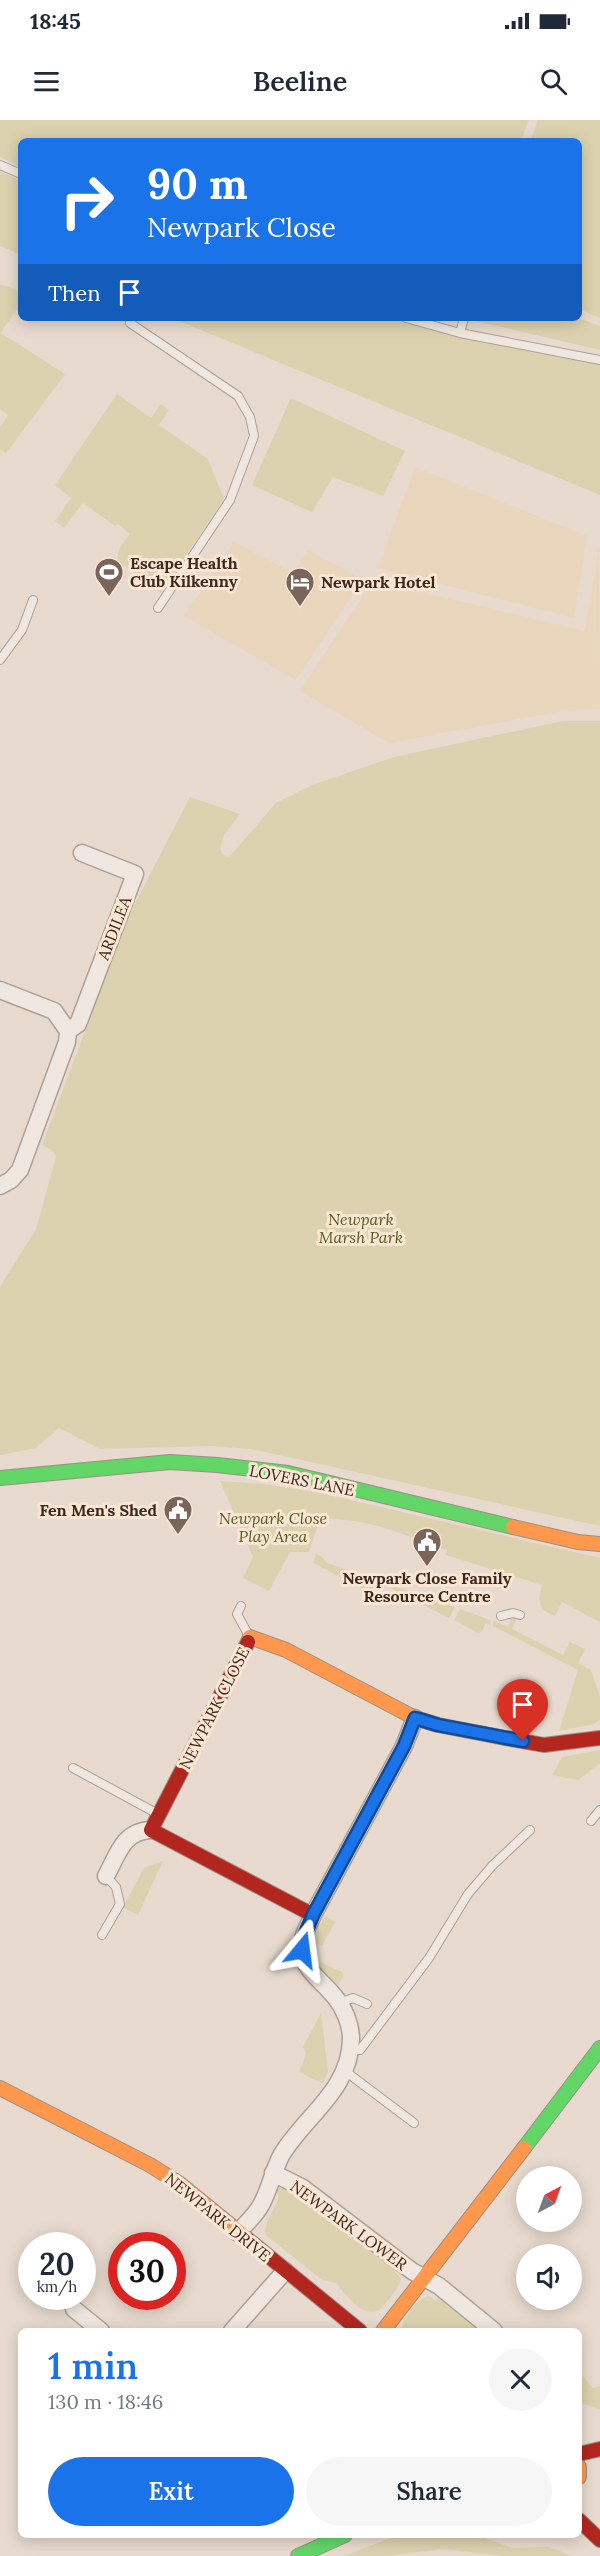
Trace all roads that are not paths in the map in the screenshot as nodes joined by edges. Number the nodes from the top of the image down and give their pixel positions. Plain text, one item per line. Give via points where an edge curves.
1 (0, 165) edge
2 (18, 173) edge
3 (417, 321) edge
4 (463, 321) edge
5 (130, 323) dead end
6 (460, 333) junction
7 (600, 360) edge
8 (33, 600) dead end
9 (158, 608) dead end
10 (0, 660) edge
11 (82, 853) dead end
12 (0, 990) edge
13 (68, 1031) junction
14 (0, 1186) edge
15 (0, 1478) edge
16 (600, 1544) edge
17 (241, 1606) dead end
18 (520, 1615) dead end
19 (501, 1616) dead end
20 (250, 1637) junction
21 (415, 1718) junction
22 (600, 1738) edge
23 (74, 1768) dead end
24 (600, 1810) edge
25 (159, 1814) junction
26 (591, 1821) dead end
27 (151, 1830) junction
28 (530, 1830) dead end
29 (106, 1876) joint
30 (313, 1915) junction
31 (102, 1935) dead end
32 (339, 2003) junction
33 (367, 2004) dead end
34 (600, 2048) edge
35 (349, 2050) junction
36 (345, 2071) junction
37 (0, 2088) edge
38 (414, 2123) dead end
39 (273, 2173) junction
40 (238, 2233) junction
41 (285, 2271) junction
42 (423, 2278) junction
43 (75, 2310) edge
44 (97, 2328) edge
45 (235, 2328) edge
46 (356, 2328) edge
47 (385, 2328) edge
48 (490, 2328) edge
49 (600, 2449) edge
50 (582, 2453) edge
51 (582, 2523) edge
52 (338, 2538) edge
53 (600, 2540) edge
54 (298, 2556) edge

1 - 2 lane
3 - 6 lane
4 - 6 lane
5 - 9 lane via 238,396 250,417 254,436 230,500
6 - 7 lane
8 - 10 lane via 22,630
11 - 13 street, ARDILEA via 135,874 78,1024
12 - 13 street via 54,1011
13 - 14 street, ARDILEA via 20,1170
15 - 16 street, LOVERS LANE via 170,1462 288,1473
17 - 20 lane via 237,1614
18 - 19 lane via 513,1612
20 - 21 street, NEWPARK CLOSE via 286,1650
20 - 25 street, NEWPARK CLOSE
21 - 22 street, NEWPARK CLOSE via 544,1745
21 - 30 street via 404,1746
23 - 25 lane
24 - 26 lane
25 - 27 street, NEWPARK CLOSE
27 - 29 street via 138,1830 127,1837
27 - 30 street
28 - 35 lane via 468,1894 429,1958 360,2050
29 - 31 lane via 116,1887 120,1904
30 - 32 street via 303,1939 304,1960
32 - 33 lane via 353,1998
32 - 35 street via 348,2022
34 - 42 street, NEWPARK LOWER
35 - 36 street
36 - 38 lane
36 - 39 street via 330,2096 284,2152
37 - 40 street, NEWPARK DRIVE via 150,2165 180,2184
39 - 40 street via 260,2208
39 - 42 street, NEWPARK LOWER via 303,2188
40 - 41 street, NEWPARK DRIVE
41 - 45 street
41 - 46 street, NEWPARK DRIVE
42 - 47 street, NEWPARK LOWER
42 - 48 street, NEWPARK LOWER via 439,2286
43 - 44 street
49 - 50 street
51 - 53 street
52 - 54 street

